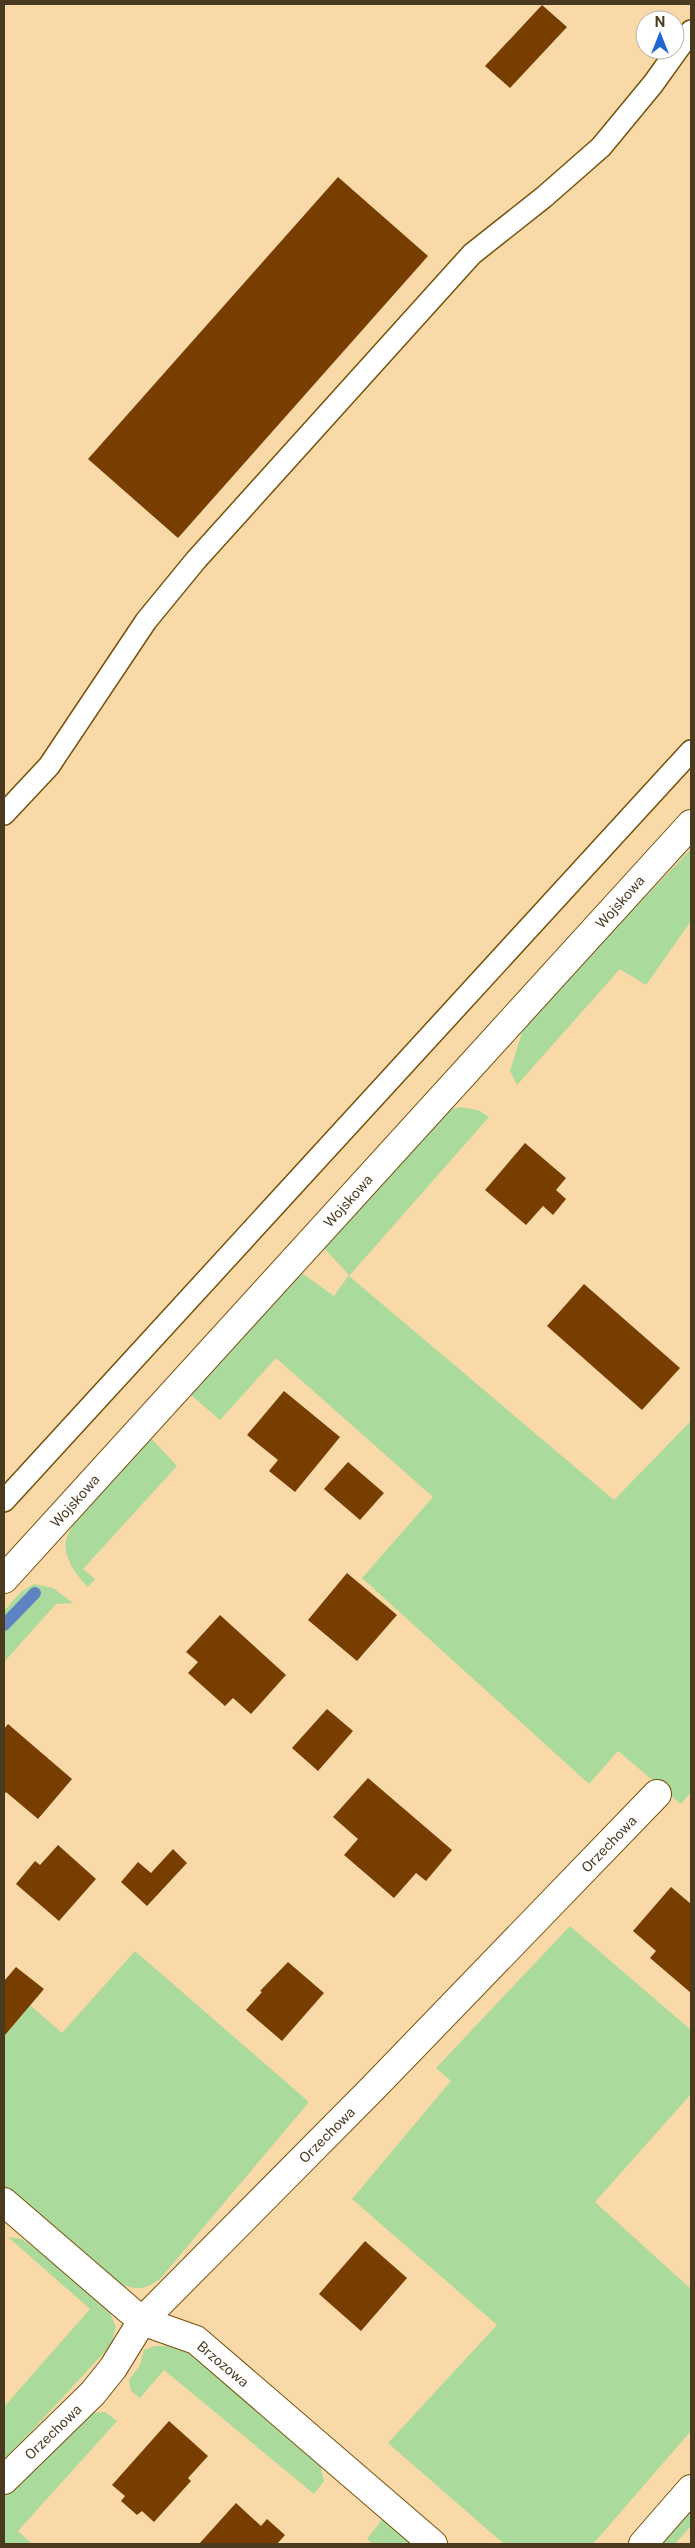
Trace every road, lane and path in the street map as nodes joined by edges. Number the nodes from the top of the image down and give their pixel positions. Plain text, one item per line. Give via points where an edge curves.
1 (691, 31) edge
2 (691, 751) edge
3 (4, 814) edge
4 (691, 824) edge
5 (4, 1501) edge
6 (4, 1579) edge
7 (657, 1794) dead end
8 (4, 2202) edge
9 (142, 2321) junction
10 (4, 2480) edge
11 (691, 2489) edge
12 (433, 2544) edge
13 (643, 2544) edge

1 - 3 lane via 654,84 601,147 472,254 196,560 146,621 49,766
2 - 5 lane
4 - 6 street, Wojskowa
7 - 9 street, Orzechowa
8 - 9 street, Brzozowa
9 - 10 street, Orzechowa via 93,2393
9 - 12 street, Brzozowa via 196,2340
11 - 13 street

